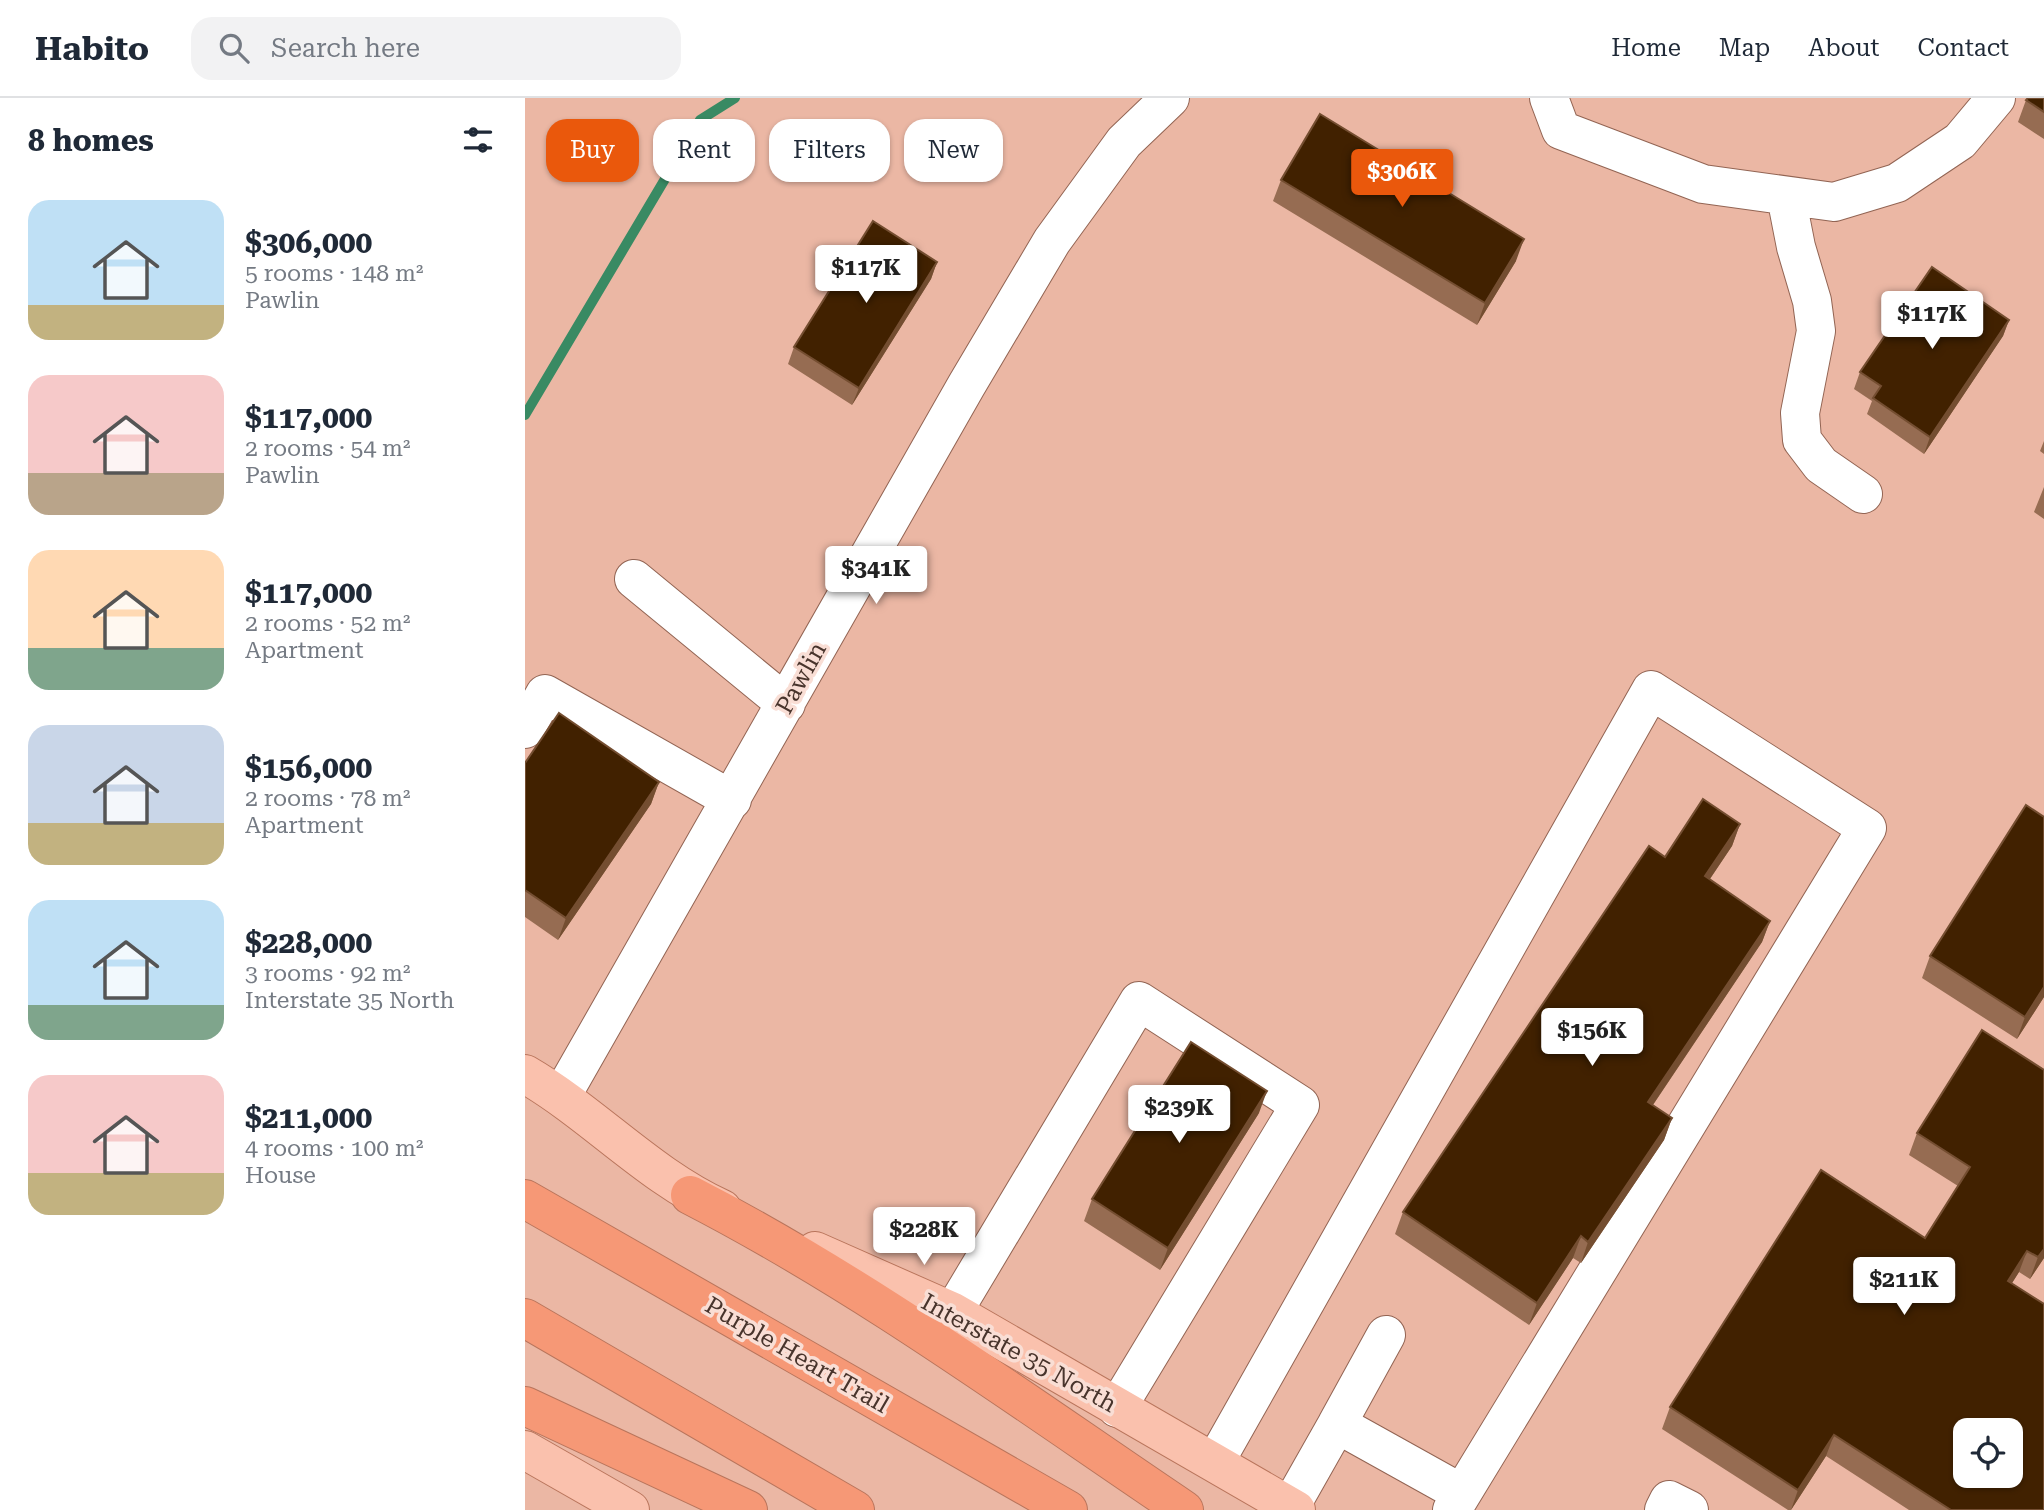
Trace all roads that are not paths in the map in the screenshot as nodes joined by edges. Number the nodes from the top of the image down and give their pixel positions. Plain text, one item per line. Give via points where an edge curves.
1 (1170, 98) edge
2 (1549, 98) edge
3 (1996, 98) edge
4 (1786, 196) junction
5 (1863, 494) dead end
6 (634, 579) dead end
7 (786, 704) junction
8 (525, 729) edge
9 (732, 800) junction
10 (525, 1074) edge
11 (562, 1095) junction
12 (690, 1195) junction
13 (525, 1199) edge
14 (953, 1312) junction
15 (525, 1318) edge
16 (1386, 1335) dead end
17 (525, 1406) edge
18 (1117, 1408) junction
19 (1337, 1424) junction
20 (525, 1450) edge
21 (1215, 1462) junction
22 (1456, 1502) edge
23 (1293, 1508) edge
24 (630, 1510) edge
25 (748, 1510) edge
26 (855, 1510) edge
27 (1068, 1510) edge
28 (1184, 1510) edge
29 (1664, 1510) edge
30 (1689, 1510) edge

1 - 7 street, Pawlin via 1124,142 1052,241
2 - 4 street via 1561,131 1703,184
3 - 4 street via 1960,141 1897,183 1834,202
4 - 5 street via 1816,331 1800,413 1802,440 1821,465
6 - 7 street
7 - 9 street, Pawlin
8 - 9 street via 545,694
9 - 11 street, Pawlin
10 - 11 main road, Interstate 35 North
11 - 12 main road, Interstate 35 North
12 - 14 main road, Interstate 35 North
12 - 28 highway via 853,1290
13 - 27 highway, Purple Heart Trail
14 - 18 main road, Interstate 35 North
14 - 18 street via 1139,1001 1300,1105
15 - 26 highway
16 - 19 street
17 - 25 highway
18 - 21 main road, Interstate 35 North
19 - 22 street
19 - 23 street
20 - 24 main road
21 - 22 street via 1651,691 1867,828
21 - 23 main road, Interstate 35 North
29 - 30 street via 1669,1500

